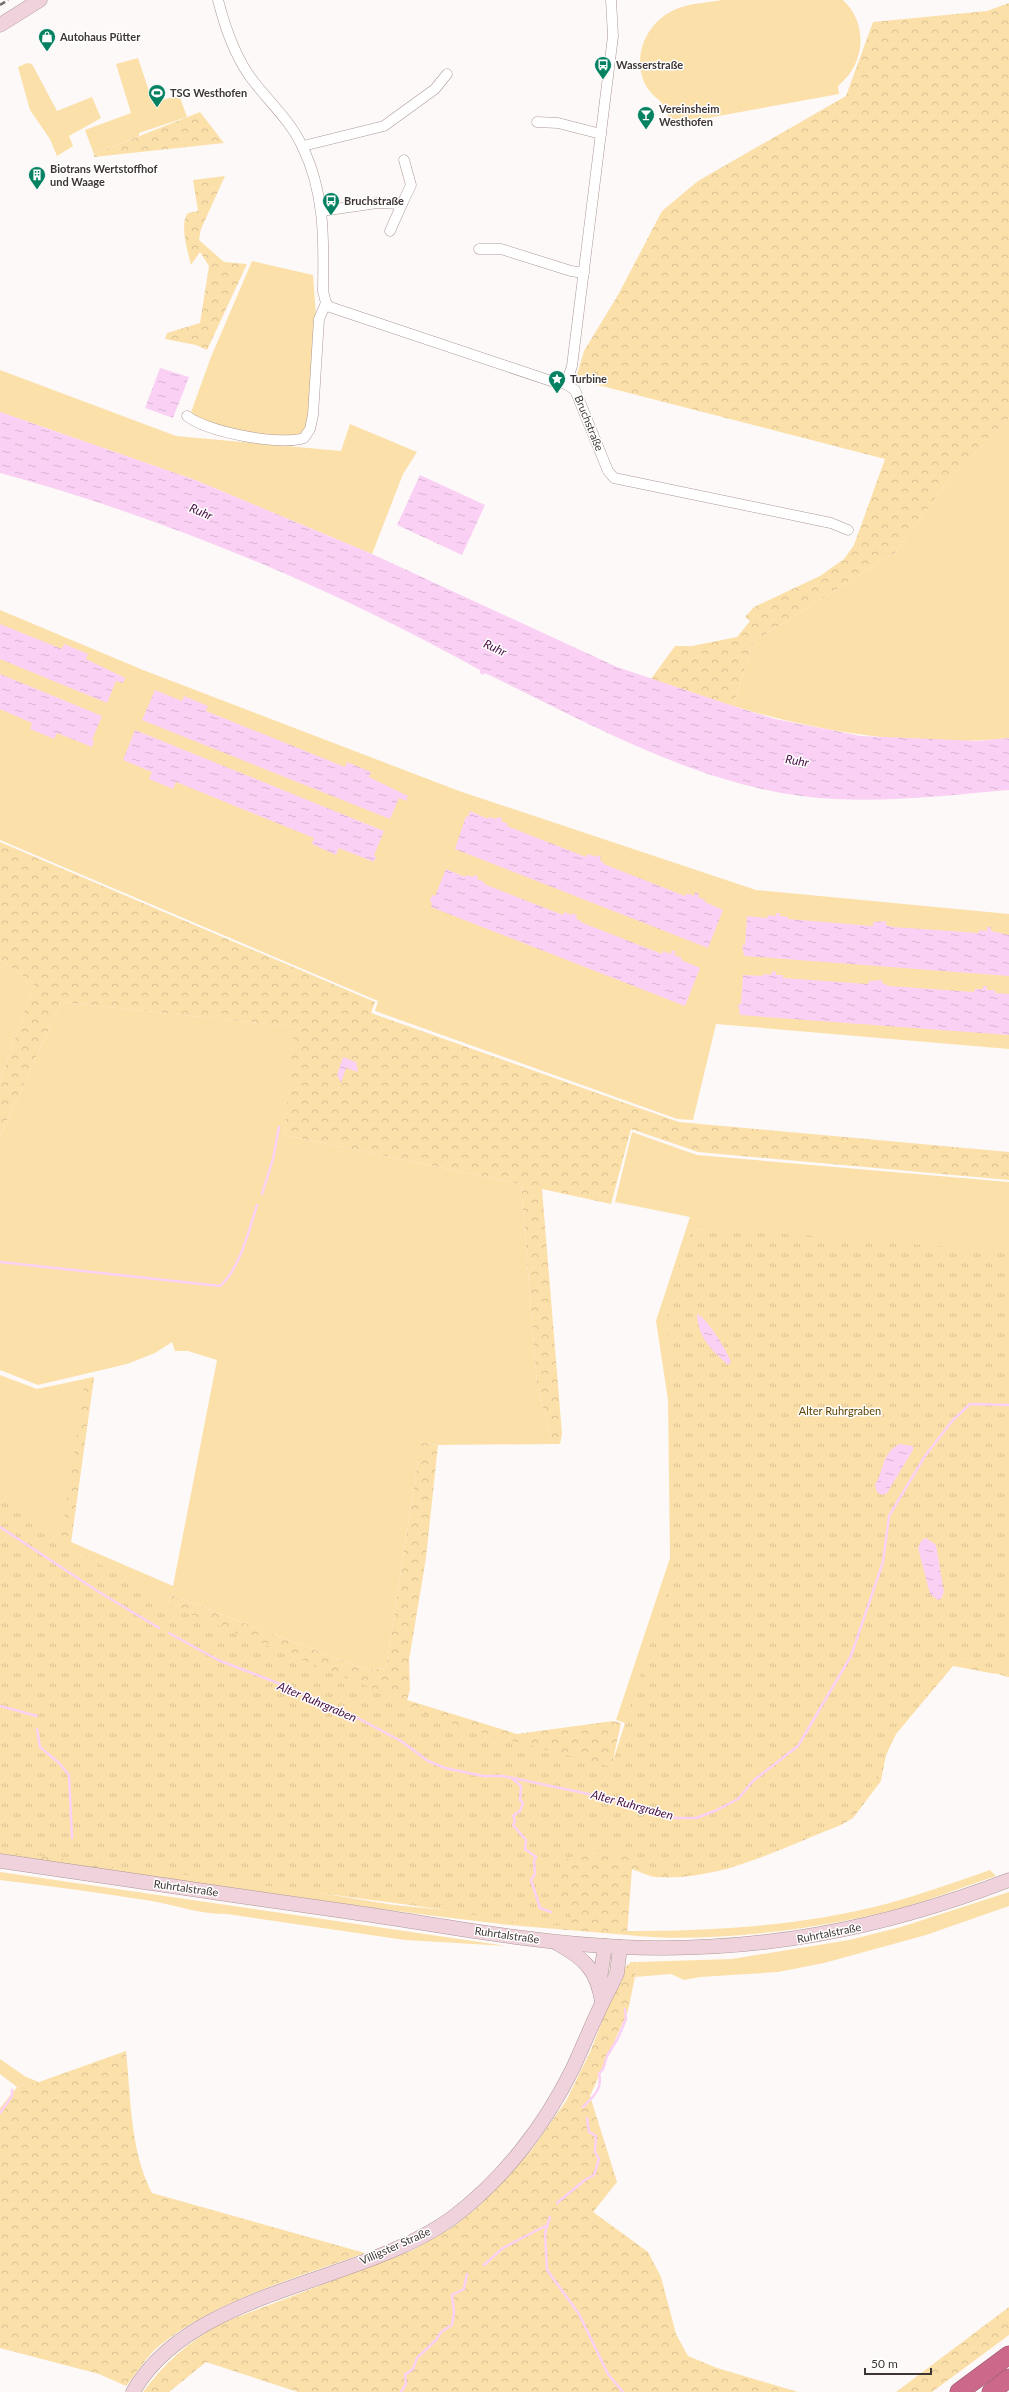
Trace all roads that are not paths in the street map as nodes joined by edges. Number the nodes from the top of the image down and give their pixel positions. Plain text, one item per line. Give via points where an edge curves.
1 (40, 0) edge
2 (218, 0) edge
3 (611, 0) edge
4 (0, 25) edge
5 (447, 74) dead end
6 (537, 122) dead end
7 (601, 134) junction
8 (303, 146) junction
9 (404, 160) dead end
10 (402, 204) junction
11 (322, 211) junction
12 (390, 231) dead end
13 (479, 249) dead end
14 (584, 273) junction
15 (326, 303) junction
16 (566, 384) junction
17 (187, 416) dead end
18 (848, 530) dead end
19 (0, 1861) edge
20 (1009, 1880) edge
21 (554, 1942) junction
22 (605, 1946) junction
23 (620, 1947) junction
24 (599, 1986) junction
25 (602, 2002) junction
26 (1009, 2354) edge
27 (1009, 2378) edge
28 (133, 2392) edge
29 (959, 2392) edge
30 (991, 2392) edge

1 - 4 main road
2 - 8 street via 238,58
3 - 7 street via 613,36
5 - 8 street via 435,89 384,126
6 - 7 street via 558,123
7 - 14 street
8 - 11 street
9 - 10 street via 411,186
10 - 11 street via 377,203
10 - 12 street
11 - 15 street via 323,291
13 - 14 street via 501,249
14 - 16 street via 572,366
15 - 16 street, Bruchstraße via 338,311
15 - 17 street via 319,319 313,415 310,429 304,438 281,439 233,434 207,428
16 - 18 street, Bruchstraße via 575,390 608,471 614,478 831,523
19 - 21 main road, Ruhrtalstraße
20 - 23 main road, Ruhrtalstraße via 914,1912 820,1935 748,1945
21 - 22 main road, Ruhrtalstraße
21 - 24 main road via 579,1957 595,1976
22 - 23 main road, Ruhrtalstraße
22 - 24 main road
23 - 25 main road, Villigster Straße via 617,1973
24 - 25 main road
25 - 28 main road, Villigster Straße via 572,2068 534,2134 494,2181 452,2218 412,2241 207,2323 166,2352 150,2368
26 - 29 highway
27 - 30 highway

